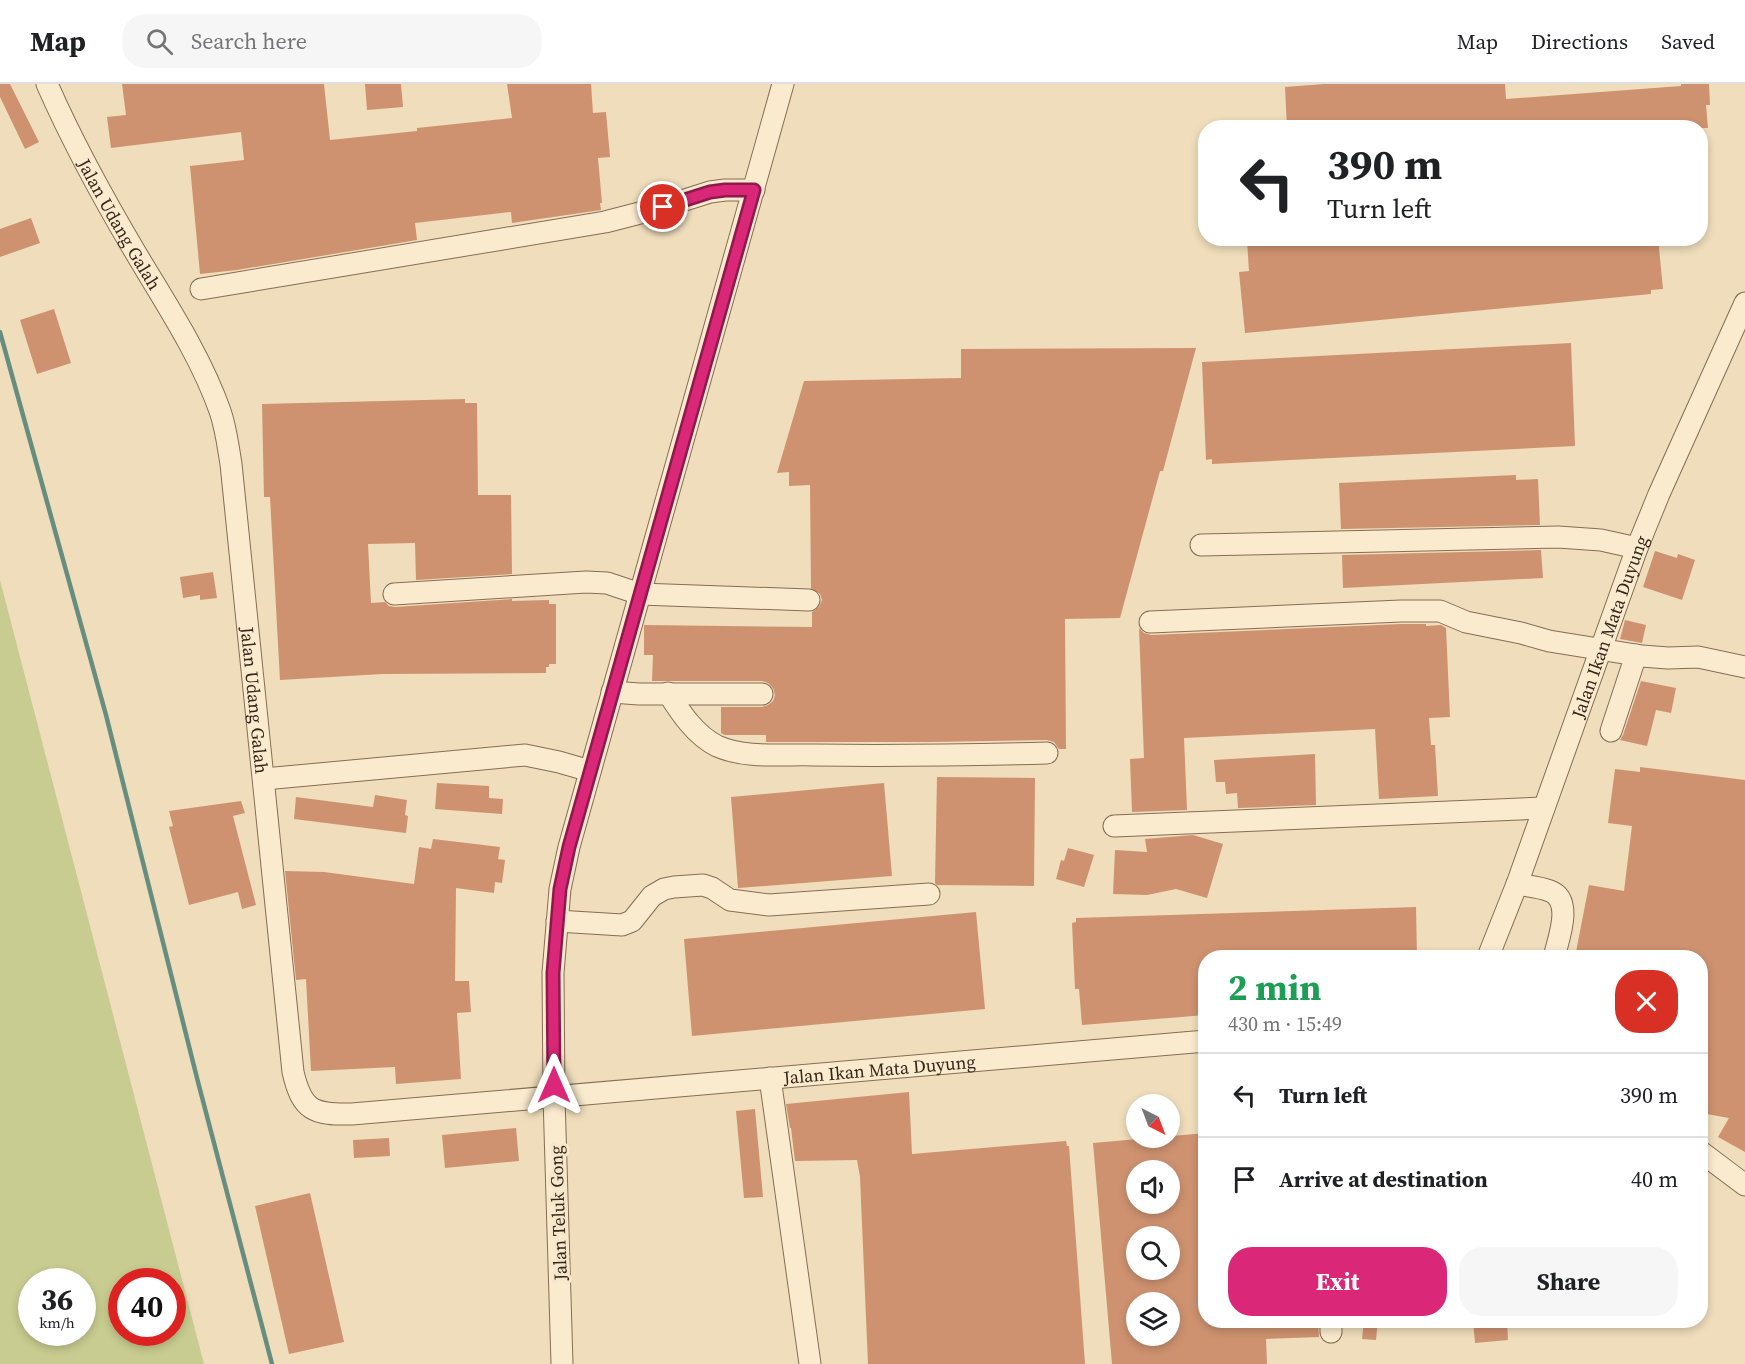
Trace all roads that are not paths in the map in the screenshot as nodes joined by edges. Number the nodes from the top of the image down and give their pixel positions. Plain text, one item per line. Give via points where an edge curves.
1 (47, 84) edge
2 (783, 84) edge
3 (754, 190) junction
4 (201, 288) dead end
5 (1745, 303) edge
6 (1201, 545) dead end
7 (1637, 548) junction
8 (394, 594) dead end
9 (640, 594) junction
10 (809, 600) dead end
11 (1150, 622) dead end
12 (1601, 648) junction
13 (1636, 655) junction
14 (1745, 667) edge
15 (612, 692) junction
16 (668, 693) junction
17 (762, 694) dead end
18 (1611, 731) dead end
19 (1047, 753) dead end
20 (590, 771) junction
21 (264, 779) junction
22 (1544, 808) junction
23 (1114, 826) dead end
24 (1517, 884) junction
25 (929, 894) dead end
26 (557, 921) junction
27 (1491, 950) edge
28 (1556, 950) edge
29 (1198, 1042) edge
30 (770, 1078) junction
31 (554, 1097) junction
32 (1708, 1157) edge
33 (1745, 1185) edge
34 (562, 1364) edge
35 (810, 1364) edge

1 - 21 street, Jalan Udang Galah via 86,167 194,354 220,412 231,464
2 - 3 street, Jalan Teluk Gong
3 - 4 street via 710,192 605,222
3 - 9 street, Jalan Teluk Gong
5 - 7 street, Jalan Ikan Mata Duyung
6 - 7 street via 1558,537
7 - 12 street, Jalan Ikan Mata Duyung
8 - 9 street via 586,582 607,583
9 - 10 street
9 - 15 street, Jalan Teluk Gong
11 - 12 street via 1440,611 1466,622
12 - 13 street
12 - 22 street, Jalan Ikan Mata Duyung
13 - 14 street via 1698,657
13 - 18 street
15 - 16 street
15 - 20 street, Jalan Teluk Gong
16 - 17 street
16 - 19 street via 702,736 742,753 891,756
20 - 21 street via 525,755
20 - 26 street, Jalan Teluk Gong via 569,847
21 - 31 street, Jalan Udang Galah via 293,1072 303,1100 316,1110 352,1114
22 - 23 street
22 - 24 street, Jalan Ikan Mata Duyung
24 - 27 street, Jalan Ikan Mata Duyung
24 - 28 street via 1550,891 1561,902 1563,919
25 - 26 street via 769,905 730,900 704,885 674,887 652,896 640,913 622,925
26 - 31 street, Jalan Teluk Gong via 553,973
29 - 30 street, Jalan Ikan Mata Duyung
30 - 31 street, Jalan Ikan Mata Duyung
30 - 35 street
31 - 34 street, Jalan Teluk Gong
32 - 33 street

